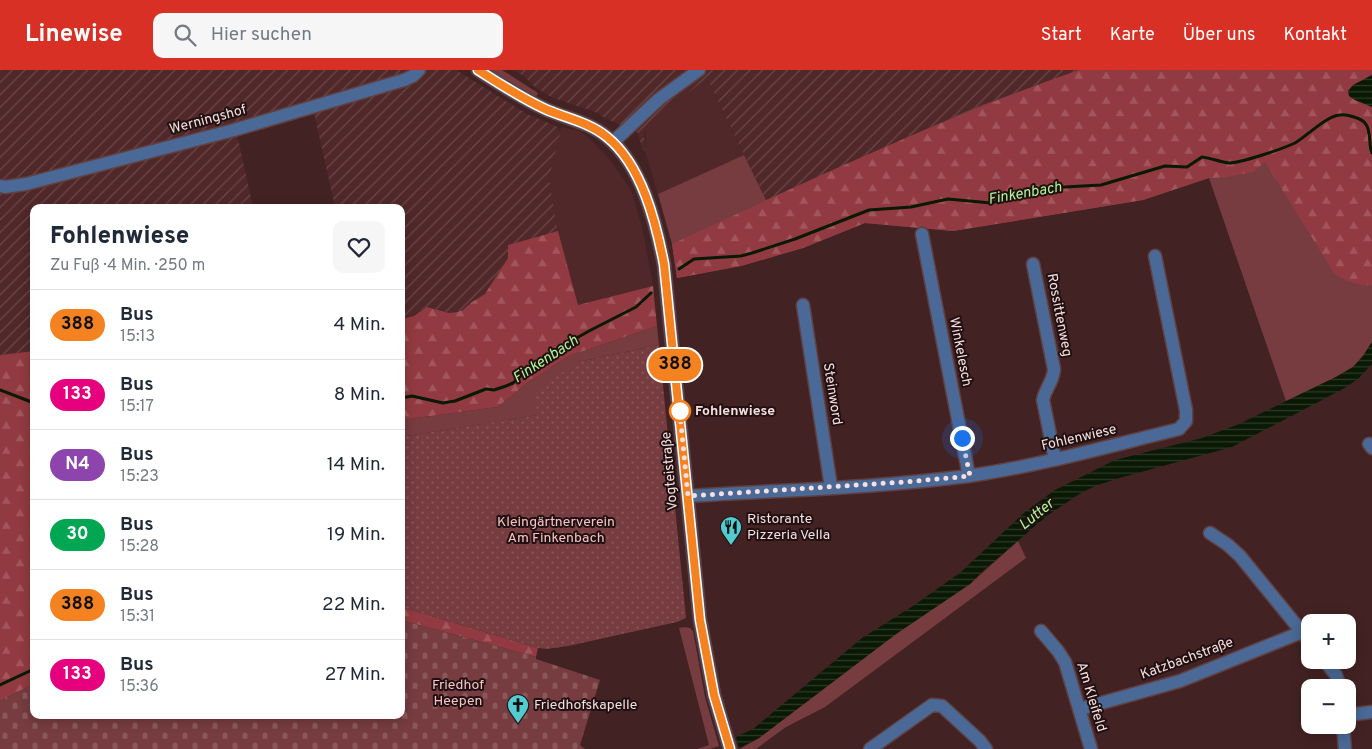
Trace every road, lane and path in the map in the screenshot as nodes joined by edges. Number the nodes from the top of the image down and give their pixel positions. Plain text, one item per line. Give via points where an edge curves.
1 (419, 70) edge
2 (478, 70) edge
3 (699, 70) edge
4 (612, 142) junction
5 (0, 186) edge
6 (922, 234) dead end
7 (1155, 256) dead end
8 (1033, 264) dead end
9 (803, 305) dead end
10 (1055, 460) junction
11 (970, 476) junction
12 (831, 487) junction
13 (688, 496) junction
14 (1210, 534) dead end
15 (1041, 631) dead end
16 (1301, 631) edge
17 (1301, 639) edge
18 (1080, 709) junction
19 (1372, 712) edge
20 (1356, 715) edge
21 (1344, 734) edge
22 (730, 749) edge
23 (870, 749) edge
24 (986, 749) edge
25 (1091, 749) edge
26 (1345, 749) edge

1 - 5 street, Werningshof via 404,80 234,130 26,184
2 - 4 street, Vogteistraße via 544,108 586,124
3 - 4 street
4 - 13 street, Vogteistraße via 637,177 661,246
6 - 11 street, Winkelesch
7 - 10 street, Fohlenwiese via 1186,421 1179,429
8 - 10 street, Rossittenweg via 1054,369 1043,400
9 - 12 street, Steinword
10 - 11 street, Fohlenwiese
11 - 12 street, Fohlenwiese
12 - 13 street, Fohlenwiese
13 - 22 street, Vogteistraße via 704,645
14 - 16 street via 1240,556
15 - 18 street, Am Kleifeld via 1065,662
17 - 18 street, Katzbachstraße via 1180,680
18 - 25 street, Am Kleifeld
19 - 20 street
21 - 26 street
23 - 24 street via 937,704 980,740

